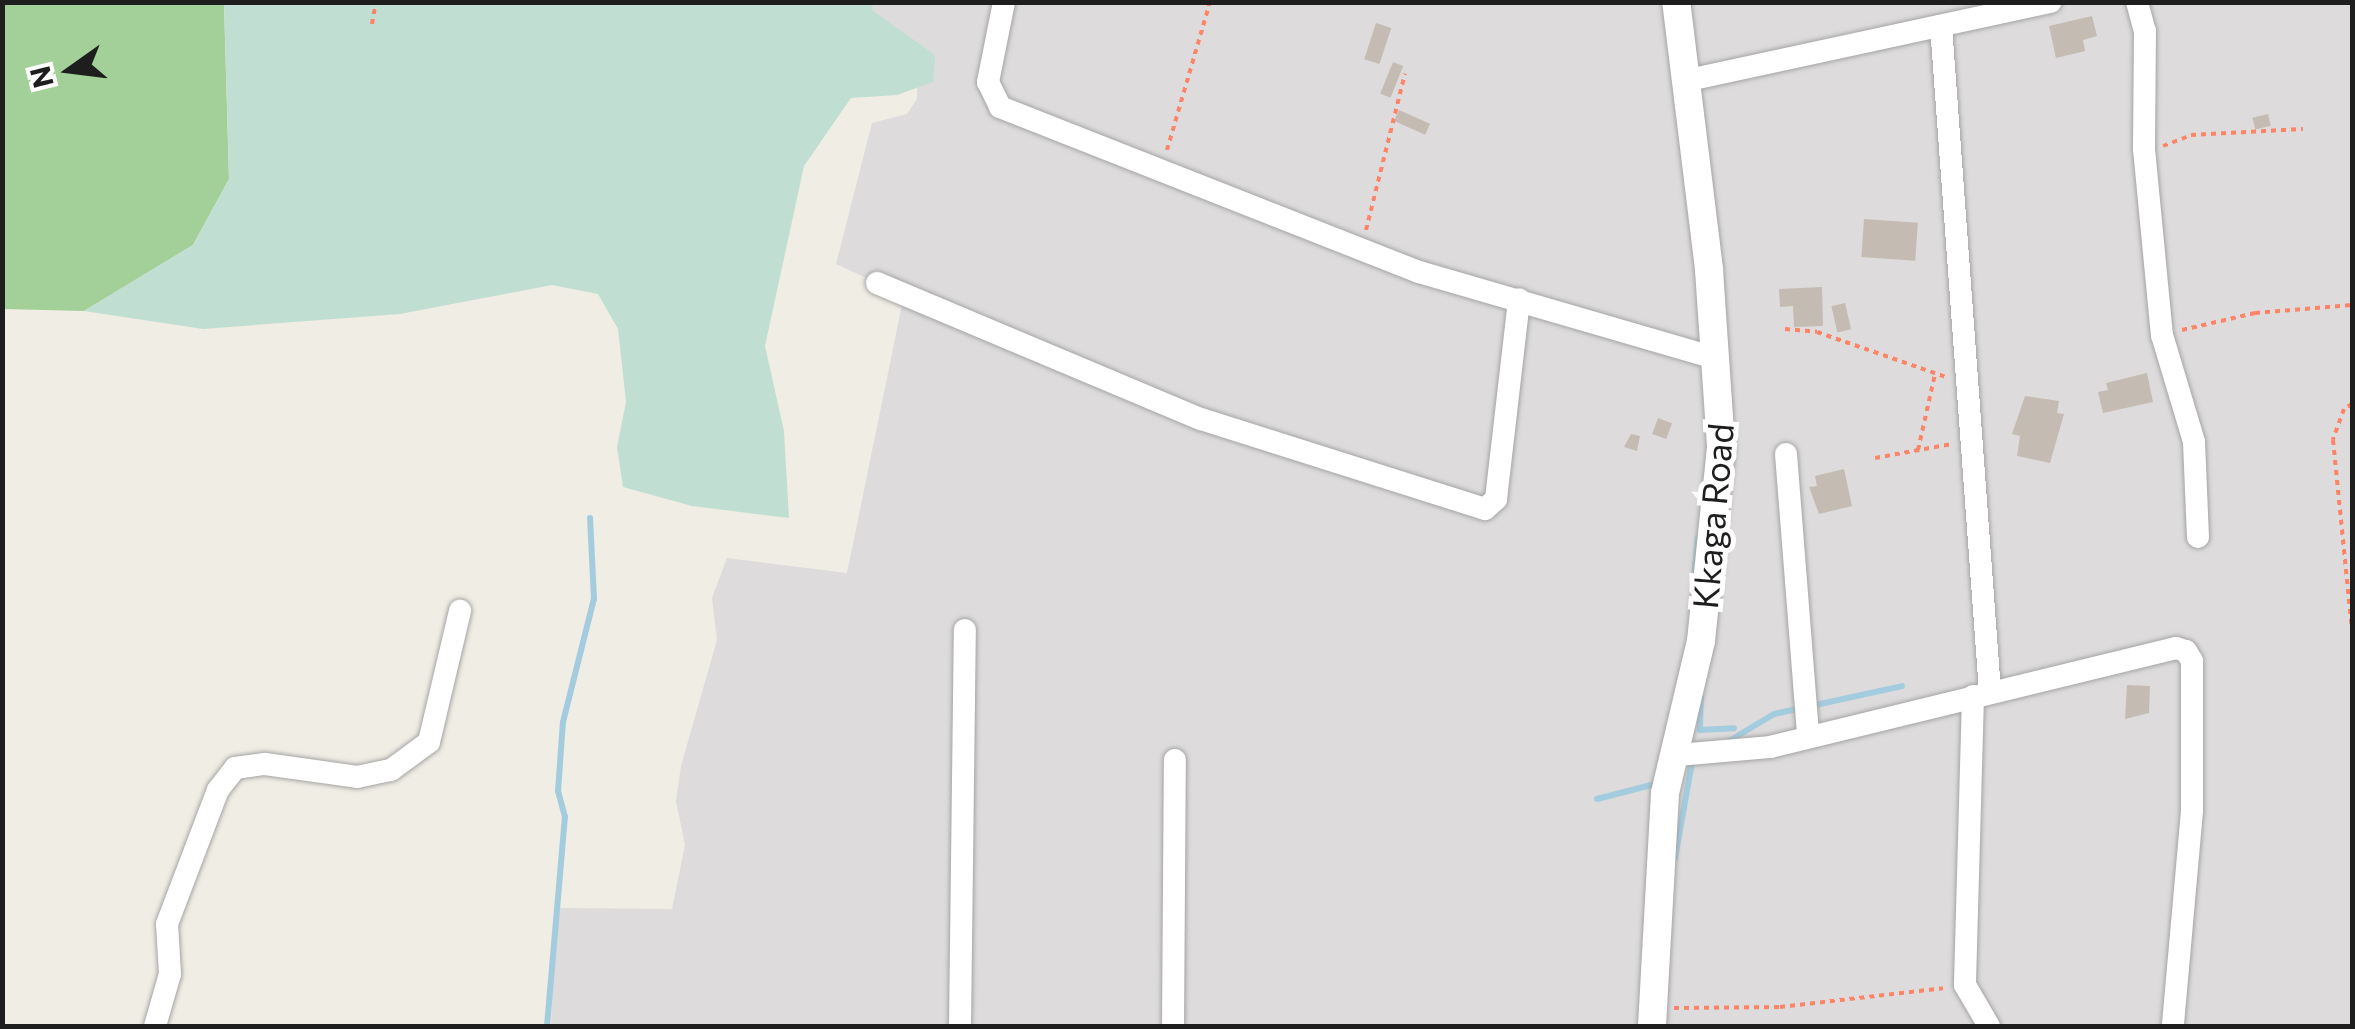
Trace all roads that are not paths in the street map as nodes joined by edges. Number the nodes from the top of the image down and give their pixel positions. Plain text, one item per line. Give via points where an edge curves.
1 (1004, 2) edge
2 (2051, 2) edge
3 (2136, 2) edge
4 (1674, 3) edge
5 (1942, 26) junction
6 (1689, 80) junction
7 (877, 283) dead end
8 (1519, 299) junction
9 (1718, 360) junction
10 (1786, 454) dead end
11 (2198, 537) dead end
12 (460, 611) dead end
13 (966, 630) dead end
14 (1981, 694) junction
15 (1808, 736) junction
16 (1677, 754) junction
17 (1175, 760) dead end
18 (1653, 1018) edge
19 (155, 1026) edge
20 (960, 1026) edge
21 (1173, 1026) edge
22 (1989, 1026) edge
23 (2174, 1026) edge

1 - 8 street via 988,82 1000,108 1362,249
2 - 5 street
3 - 11 street via 2145,31 2144,149 2162,335 2194,442
4 - 6 street, Kkaga Road
5 - 6 street
5 - 14 street via 1972,440
6 - 9 street, Kkaga Road
7 - 8 street via 1201,419 1485,509 1496,500
8 - 9 street
9 - 16 street, Kkaga Road via 1721,446 1702,641
10 - 15 street
12 - 19 street via 430,742 392,770 357,777 265,764 235,768 218,790 167,924 170,974
13 - 20 street
14 - 15 street
14 - 22 street via 1965,985
14 - 23 street via 2176,648 2192,660 2192,811
15 - 16 street via 1770,747
16 - 18 street, Kkaga Road via 1664,793
17 - 21 street

